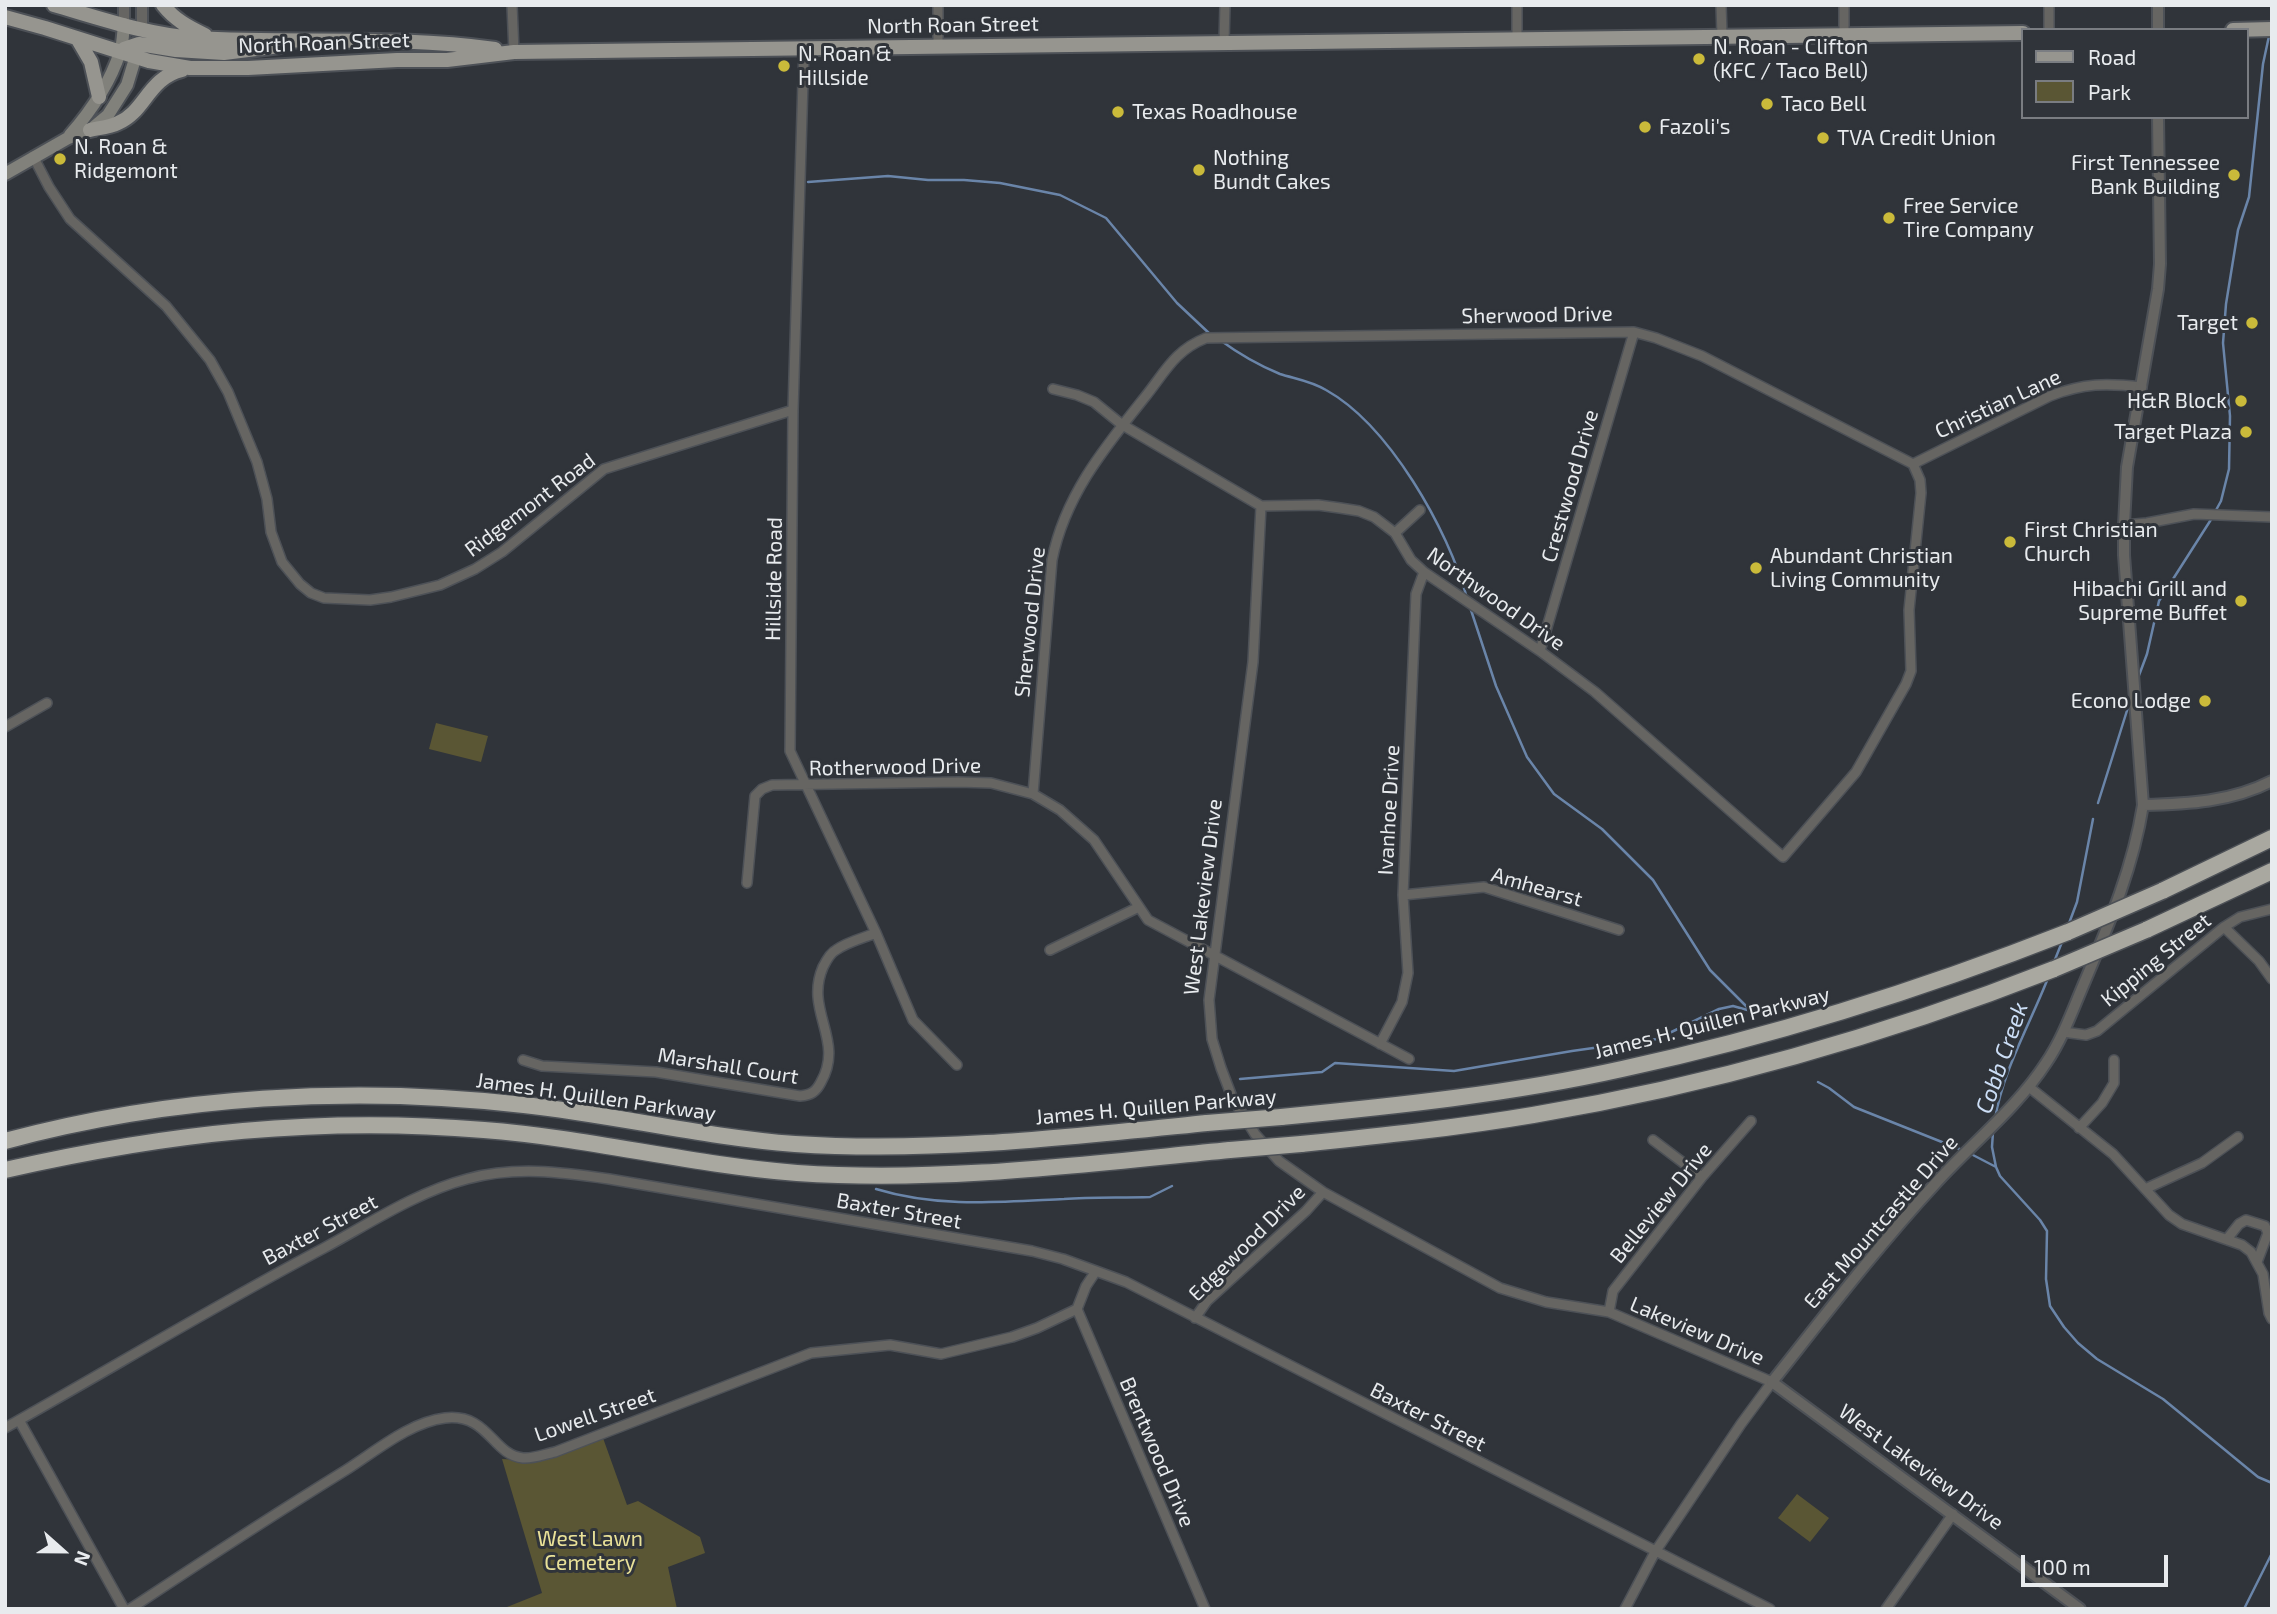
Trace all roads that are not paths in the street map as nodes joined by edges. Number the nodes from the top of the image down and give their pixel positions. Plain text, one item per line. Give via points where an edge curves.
1 (54, 5) edge
2 (124, 5) edge
3 (142, 5) edge
4 (163, 5) edge
5 (512, 5) edge
6 (938, 5) edge
7 (1225, 5) edge
8 (1517, 5) edge
9 (1721, 5) edge
10 (1844, 5) edge
11 (2049, 5) edge
12 (2158, 5) edge
13 (5, 18) edge
14 (124, 24) junction
15 (142, 28) junction
16 (2049, 28) edge
17 (2158, 28) edge
18 (2272, 29) edge
19 (2249, 30) edge
20 (2022, 33) edge
21 (1844, 34) junction
22 (1721, 35) junction
23 (209, 37) junction
24 (77, 38) junction
25 (1517, 39) junction
26 (302, 40) junction
27 (1224, 42) junction
28 (938, 46) junction
29 (804, 48) junction
30 (137, 51) junction
31 (120, 52) junction
32 (514, 52) junction
33 (190, 68) junction
34 (99, 97) junction
35 (2158, 119) edge
36 (90, 130) junction
37 (68, 138) junction
38 (33, 156) junction
39 (5, 174) edge
40 (1634, 332) junction
41 (2142, 387) junction
42 (1053, 389) dead end
43 (793, 410) junction
44 (1121, 424) junction
45 (1913, 464) junction
46 (1261, 506) junction
47 (1420, 510) dead end
48 (2272, 517) edge
49 (2124, 525) junction
50 (1395, 533) junction
51 (1424, 572) junction
52 (1540, 651) junction
53 (47, 703) dead end
54 (5, 727) edge
55 (2272, 781) edge
56 (807, 786) junction
57 (1033, 794) junction
58 (2143, 805) junction
59 (2272, 838) edge
60 (2272, 871) edge
61 (747, 883) dead end
62 (1403, 895) junction
63 (1139, 907) junction
64 (2272, 909) edge
65 (2224, 927) junction
66 (1619, 930) dead end
67 (876, 933) junction
68 (1050, 950) dead end
69 (1214, 954) junction
70 (2272, 978) edge
71 (2063, 1032) junction
72 (1380, 1044) junction
73 (1409, 1059) dead end
74 (523, 1060) dead end
75 (2114, 1060) dead end
76 (957, 1065) dead end
77 (2029, 1087) junction
78 (1751, 1121) dead end
79 (2079, 1128) junction
80 (2238, 1137) dead end
81 (1653, 1140) dead end
82 (5, 1141) edge
83 (5, 1170) edge
84 (1702, 1177) junction
85 (2145, 1189) junction
86 (1323, 1192) junction
87 (2227, 1239) junction
88 (2258, 1262) junction
89 (1096, 1270) junction
90 (1077, 1309) junction
91 (1609, 1311) junction
92 (1195, 1318) junction
93 (2272, 1319) edge
94 (1772, 1382) junction
95 (19, 1420) junction
96 (5, 1428) edge
97 (1953, 1514) junction
98 (1655, 1552) junction
99 (124, 1609) edge
100 (130, 1609) edge
101 (1205, 1609) edge
102 (1625, 1609) edge
103 (1770, 1609) edge
104 (1886, 1609) edge
105 (2080, 1609) edge

1 - 14 main road, North Roan Street
2 - 14 street
3 - 15 street
4 - 23 main road via 174,18
5 - 32 street
6 - 28 street
7 - 27 street
8 - 25 street
9 - 22 street
10 - 21 street
11 - 16 street
12 - 17 street
13 - 24 main road
14 - 15 main road, North Roan Street
14 - 31 main road
15 - 23 main road, North Roan Street
15 - 30 main road
18 - 19 main road
20 - 21 main road, North Roan Street
21 - 22 main road, North Roan Street
22 - 25 main road, North Roan Street
23 - 26 main road, North Roan Street
24 - 31 main road
24 - 34 main road via 91,62
25 - 27 main road, North Roan Street
26 - 30 main road via 271,49 223,53
26 - 32 main road, North Roan Street via 448,42
27 - 28 main road, North Roan Street
28 - 29 main road, North Roan Street
29 - 32 main road, North Roan Street
29 - 43 street, Hillside Road
30 - 31 main road
30 - 33 main road, North Roan Street via 169,65
30 - 36 main road via 127,85 114,107
31 - 34 main road
32 - 33 main road, North Roan Street via 447,60
33 - 36 main road via 166,75 118,123
34 - 37 main road
35 - 41 street, East Mountcastle Drive via 2160,264
36 - 37 main road
37 - 38 main road
38 - 39 main road
38 - 43 street, Ridgemont Road via 70,219 166,306 210,360 232,399 257,463 282,562 300,584 324,598 381,598 440,586 496,556 604,469
40 - 44 street, Sherwood Drive via 1206,338 1178,356
40 - 45 street, Sherwood Drive via 1702,356
40 - 52 street, Crestwood Drive
41 - 45 street, Christian Lane via 2099,383 2058,393
41 - 49 street, East Mountcastle Drive via 2127,467
42 - 44 street via 1094,402
43 - 56 street, Hillside Road via 790,751
44 - 46 street
44 - 57 street, Sherwood Drive via 1083,481 1057,535
45 - 52 street, Northwood Drive via 1921,493 1909,610 1911,671 1856,772 1783,857 1595,692
46 - 50 street, Northwood Drive via 1359,511
46 - 69 street, West Lakeview Drive via 1253,662
47 - 50 street
48 - 49 street via 2194,514
49 - 58 street, East Mountcastle Drive
50 - 51 street, Northwood Drive
51 - 52 street, Northwood Drive
51 - 62 street, Ivanhoe Drive via 1416,594
53 - 54 street
55 - 58 street via 2212,802
56 - 57 street, Rotherwood Drive via 991,783
56 - 61 street, Rotherwood Drive via 772,785 755,796
56 - 67 street, Hillside Road
57 - 63 street, Rotherwood Drive via 1094,840
58 - 71 street, East Mountcastle Drive via 2128,873
59 - 82 highway, James H. Quillen Parkway, bridge via 2068,932 1841,1013 1620,1070 1423,1102 1004,1143 869,1147 727,1136 524,1104 350,1096 150,1111
60 - 83 highway, bridge via 2054,969 1867,1035 1696,1082 1444,1129 960,1175 849,1175 743,1167 485,1130 348,1125 187,1135
62 - 66 street, Amhearst via 1485,887
62 - 72 street, Ivanhoe Drive via 1406,987
63 - 68 street
63 - 69 street, Rotherwood Drive via 1148,920
64 - 65 street, Kipping Street via 2240,917
65 - 70 street
65 - 71 street, Kipping Street via 2097,1031 2086,1035
67 - 74 street, Marshall Court via 835,950 820,975 817,1002 828,1035 828,1065 810,1095 656,1072 542,1066
67 - 76 street, Hillside Road via 913,1020
69 - 72 street, Rotherwood Drive
69 - 86 street, West Lakeview Drive via 1211,1030 1233,1097 1255,1134 1279,1161
71 - 77 street, East Mountcastle Drive
72 - 73 street, Rotherwood Drive
75 - 79 street via 2114,1083
77 - 79 street
77 - 94 street, East Mountcastle Drive via 1896,1228
78 - 84 street, Belleview Drive
79 - 85 street via 2113,1154
80 - 85 street via 2202,1163
81 - 84 street
84 - 91 street, Belleview Drive via 1614,1291
85 - 87 street via 2182,1224
86 - 91 street, West Lakeview Drive via 1500,1288 1546,1302
86 - 92 street, Edgewood Drive via 1207,1301
87 - 88 street via 2242,1245
87 - 88 street via 2246,1220 2265,1226 2268,1233
88 - 93 street
89 - 90 street
89 - 92 street, Baxter Street
89 - 95 street, Baxter Street via 1032,1251 609,1179 556,1171 511,1171 467,1179 407,1203
90 - 100 street, Lowell Street via 1012,1337 941,1354 890,1345 811,1353 538,1456 523,1458 512,1453 475,1422 460,1418 432,1421 321,1485
90 - 101 street, Brentwood Drive
91 - 94 street, Lakeview Drive
92 - 98 street, Baxter Street
94 - 97 street, West Lakeview Drive
94 - 98 street, East Mountcastle Drive
95 - 96 street, Baxter Street
95 - 99 street
97 - 104 street
97 - 105 street, West Lakeview Drive
98 - 102 street, East Mountcastle Drive
98 - 103 street, Baxter Street

